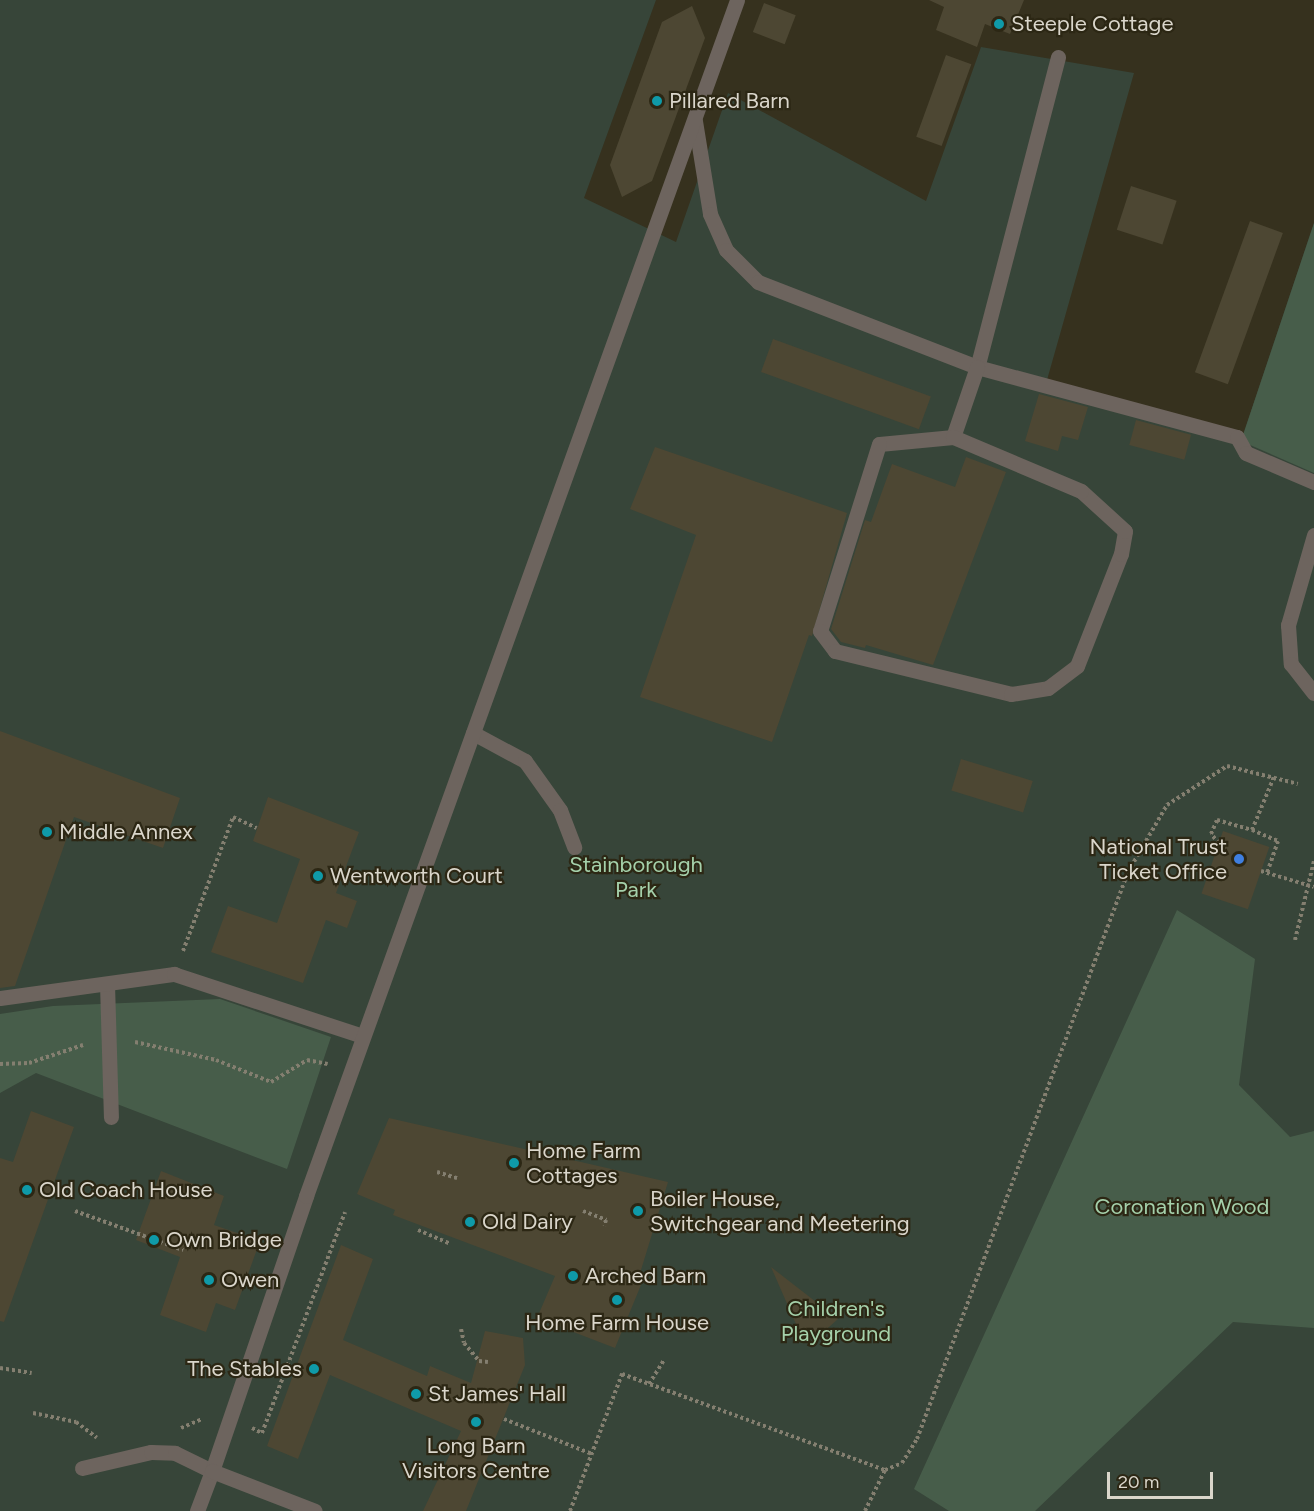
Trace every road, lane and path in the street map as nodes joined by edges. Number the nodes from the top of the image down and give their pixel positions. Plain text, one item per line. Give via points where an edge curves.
1 (737, 0) edge
2 (1058, 57) dead end
3 (695, 118) junction
4 (977, 367) junction
5 (953, 436) junction
6 (1314, 482) edge
7 (1314, 535) edge
8 (1314, 693) edge
9 (472, 733) junction
10 (1274, 777) junction
11 (1298, 784) dead end
12 (257, 828) dead end
13 (1252, 830) junction
14 (1219, 843) dead end
15 (574, 847) dead end
16 (1314, 861) edge
17 (1261, 871) dead end
18 (1267, 873) junction
19 (1306, 886) junction
20 (1314, 887) edge
21 (1295, 940) dead end
22 (174, 974) junction
23 (107, 984) junction
24 (0, 998) edge
25 (363, 1036) junction
26 (106, 1043) junction
27 (0, 1064) edge
28 (351, 1069) junction
29 (111, 1117) dead end
30 (437, 1172) dead end
31 (457, 1178) dead end
32 (75, 1211) dead end
33 (583, 1211) dead end
34 (345, 1212) dead end
35 (604, 1226) dead end
36 (418, 1230) dead end
37 (449, 1243) dead end
38 (183, 1250) dead end
39 (461, 1329) dead end
40 (664, 1360) dead end
41 (488, 1362) dead end
42 (0, 1368) edge
43 (32, 1373) dead end
44 (649, 1384) junction
45 (504, 1419) dead end
46 (242, 1424) dead end
47 (592, 1454) junction
48 (82, 1468) dead end
49 (885, 1470) junction
50 (212, 1471) junction
51 (197, 1511) edge
52 (315, 1511) edge
53 (570, 1511) edge
54 (865, 1511) edge

1 - 3 lane
2 - 4 lane
3 - 4 lane via 710,214 726,250 758,282
3 - 9 lane
4 - 5 lane
4 - 6 lane via 1237,437 1246,453
5 - 5 lane via 879,444 820,631 835,651 1011,694 1048,688 1077,666 1121,554 1125,531 1081,491
7 - 8 lane via 1288,625 1291,663
9 - 15 lane via 511,752 532,769 560,810
9 - 25 lane
10 - 11 path
10 - 13 path
10 - 49 path via 1227,766 1167,805 1128,872 917,1439 902,1463
12 - 22 path via 233,818
13 - 14 path via 1217,820 1211,834
13 - 18 path via 1278,841
16 - 19 path
17 - 18 path
18 - 19 path
19 - 20 path
19 - 21 path
22 - 23 lane
22 - 25 lane
23 - 24 lane
23 - 26 lane
25 - 28 lane
26 - 27 path via 75,1045 29,1063
26 - 28 path via 144,1042 216,1060 271,1082 307,1060
26 - 29 lane
28 - 50 lane
30 - 31 path
32 - 38 path
33 - 35 path via 606,1220
34 - 46 path via 262,1433
36 - 37 path
39 - 41 path via 464,1343 479,1361
40 - 44 path
42 - 43 path
44 - 47 path via 622,1374
44 - 49 path
45 - 47 path
47 - 53 path
48 - 50 lane via 151,1452 175,1453
49 - 54 path
50 - 51 lane
50 - 52 lane

